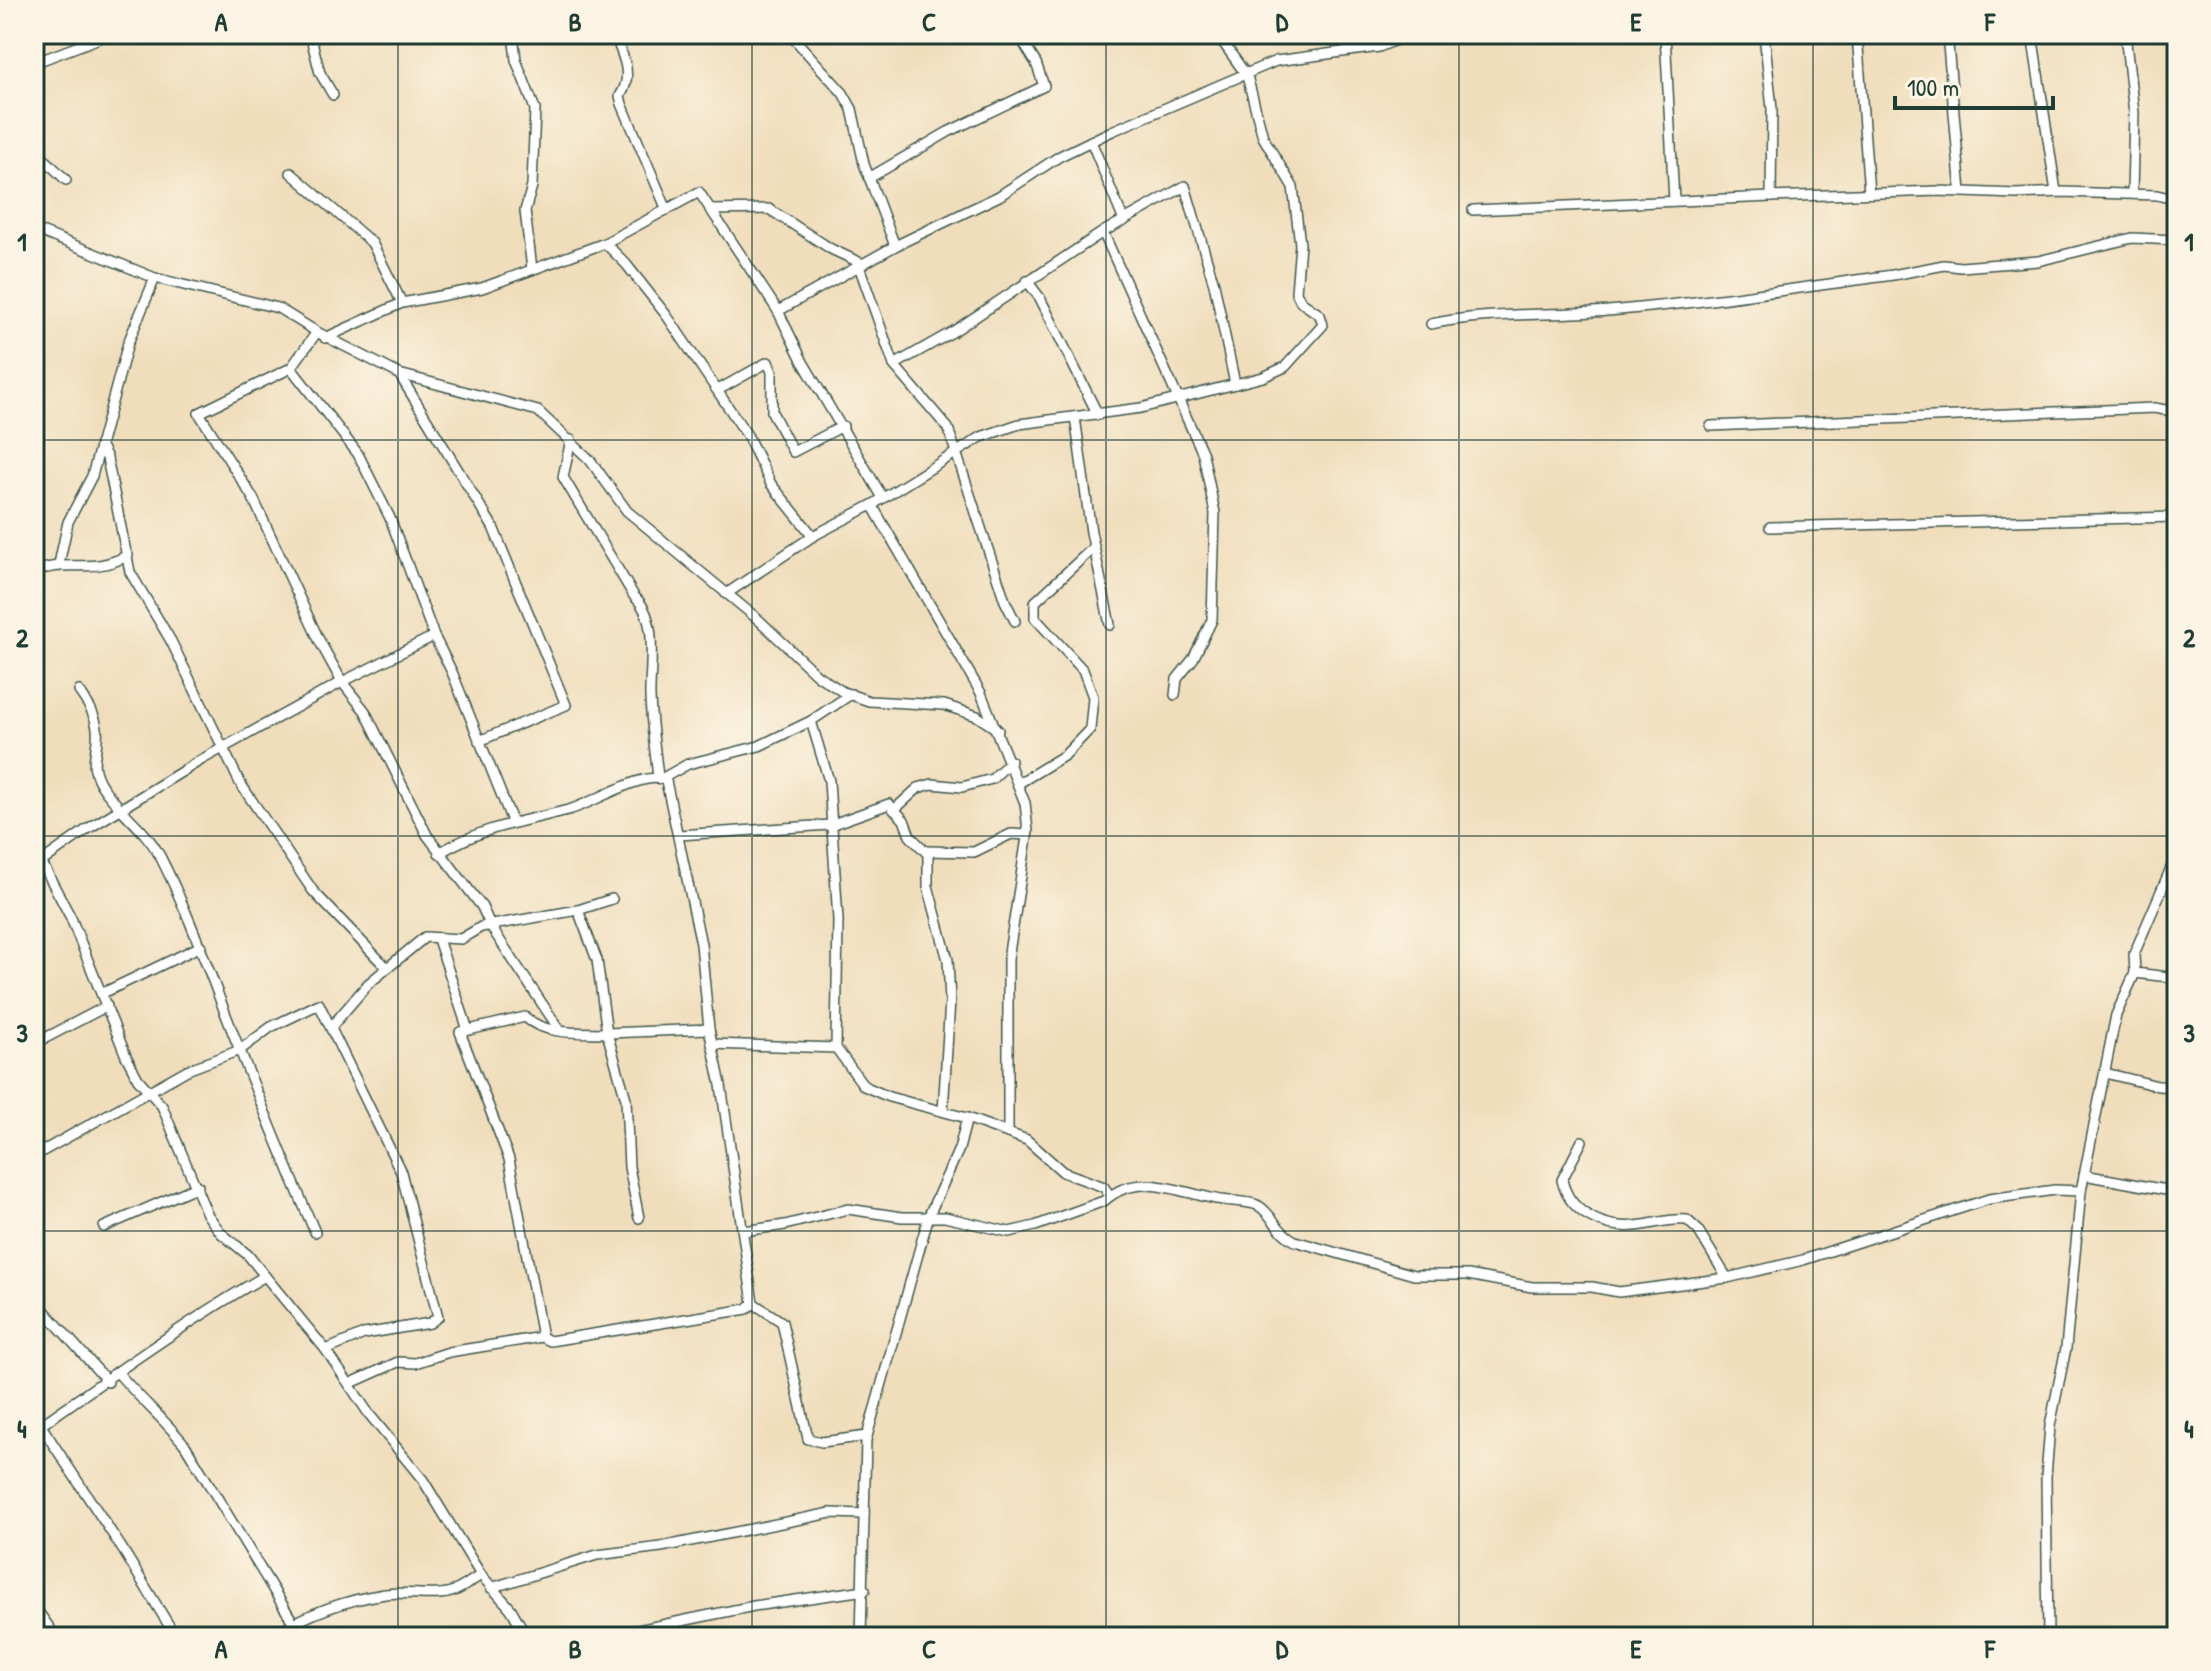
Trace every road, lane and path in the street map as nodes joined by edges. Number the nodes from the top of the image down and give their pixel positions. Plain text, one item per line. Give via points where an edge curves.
1 (110, 34) edge
2 (310, 34) edge
3 (513, 34) edge
4 (614, 34) edge
5 (790, 34) edge
6 (1018, 34) edge
7 (1217, 34) edge
8 (1410, 34) edge
9 (1665, 34) edge
10 (1764, 34) edge
11 (1857, 34) edge
12 (1947, 34) edge
13 (2032, 34) edge
14 (2125, 34) edge
15 (34, 63) edge
16 (1247, 76) junction
17 (333, 95) dead end
18 (1091, 141) junction
19 (34, 149) edge
20 (291, 173) dead end
21 (869, 178) junction
22 (66, 180) dead end
23 (1961, 192) junction
24 (2056, 192) junction
25 (1869, 193) junction
26 (2132, 194) junction
27 (1771, 197) junction
28 (2177, 200) edge
29 (1674, 201) junction
30 (667, 210) junction
31 (710, 210) junction
32 (1473, 210) dead end
33 (1124, 221) junction
34 (2177, 227) edge
35 (34, 229) edge
36 (1103, 232) junction
37 (2175, 240) junction
38 (605, 243) junction
39 (895, 246) junction
40 (861, 265) junction
41 (532, 269) junction
42 (155, 278) junction
43 (2177, 279) edge
44 (1027, 281) junction
45 (2177, 285) edge
46 (402, 303) junction
47 (778, 311) junction
48 (1431, 324) dead end
49 (321, 335) junction
50 (894, 365) junction
51 (291, 368) junction
52 (399, 374) junction
53 (1235, 384) junction
54 (718, 390) junction
55 (1177, 397) junction
56 (2177, 412) edge
57 (1098, 415) junction
58 (1075, 417) junction
59 (843, 426) junction
60 (1711, 426) dead end
61 (571, 440) junction
62 (100, 444) junction
63 (956, 456) junction
64 (883, 498) junction
65 (872, 505) junction
66 (2177, 517) edge
67 (1770, 527) dead end
68 (813, 536) junction
69 (1094, 547) junction
70 (128, 555) junction
71 (59, 564) junction
72 (34, 573) edge
73 (726, 594) junction
74 (1015, 621) dead end
75 (1110, 625) dead end
76 (434, 636) junction
77 (342, 682) junction
78 (79, 691) dead end
79 (851, 694) junction
80 (1175, 695) dead end
81 (811, 721) junction
82 (998, 730) junction
83 (479, 741) junction
84 (224, 747) junction
85 (1011, 761) junction
86 (660, 778) junction
87 (1019, 783) junction
88 (122, 808) junction
89 (894, 810) junction
90 (512, 821) junction
91 (830, 825) junction
92 (679, 835) junction
93 (1027, 835) junction
94 (439, 853) junction
95 (928, 854) junction
96 (2177, 862) edge
97 (38, 865) edge
98 (612, 899) dead end
99 (578, 910) junction
100 (491, 927) junction
101 (438, 939) junction
102 (201, 946) junction
103 (386, 967) junction
104 (2135, 973) junction
105 (2177, 978) edge
106 (103, 993) junction
107 (107, 1006) junction
108 (332, 1026) junction
109 (559, 1029) junction
110 (709, 1029) junction
111 (468, 1030) junction
112 (607, 1033) junction
113 (34, 1044) edge
114 (712, 1044) junction
115 (836, 1048) junction
116 (240, 1050) junction
117 (2105, 1073) junction
118 (2177, 1087) edge
119 (150, 1092) junction
120 (943, 1111) junction
121 (967, 1118) junction
122 (1008, 1133) junction
123 (1582, 1141) dead end
124 (34, 1156) edge
125 (2084, 1175) junction
126 (198, 1186) junction
127 (2081, 1191) junction
128 (2177, 1192) edge
129 (1109, 1195) junction
130 (929, 1215) junction
131 (639, 1218) dead end
132 (104, 1227) dead end
133 (744, 1231) junction
134 (315, 1232) dead end
135 (265, 1276) junction
136 (1727, 1278) junction
137 (34, 1299) edge
138 (753, 1303) junction
139 (542, 1337) junction
140 (326, 1350) junction
141 (119, 1374) junction
142 (108, 1382) junction
143 (349, 1384) junction
144 (34, 1415) edge
145 (37, 1428) edge
146 (867, 1436) junction
147 (864, 1514) junction
148 (481, 1575) junction
149 (491, 1588) junction
150 (865, 1590) junction
151 (34, 1606) edge
152 (293, 1622) junction
153 (56, 1637) edge
154 (176, 1637) edge
155 (269, 1637) edge
156 (298, 1637) edge
157 (527, 1637) edge
158 (604, 1637) edge
159 (861, 1637) edge
160 (2048, 1637) edge

1 - 15 street
2 - 17 street via 320,73
3 - 41 street via 516,60 535,109 532,186 525,211
4 - 30 street via 628,74 622,104
5 - 21 street via 852,109
6 - 21 street via 1044,86
7 - 16 street
8 - 16 street via 1379,47 1276,61
9 - 29 street
10 - 27 street via 1772,109
11 - 25 street
12 - 23 street
13 - 24 street
14 - 26 street via 2134,113
16 - 18 street
16 - 53 street via 1263,137 1293,187 1300,244 1296,292 1320,315 1323,325 1285,367
18 - 33 street
18 - 39 street via 999,196
19 - 22 street
20 - 46 street via 372,243
21 - 39 street
23 - 24 street
23 - 25 street
24 - 26 street
25 - 27 street
26 - 28 street
27 - 29 street
29 - 32 street
30 - 31 street via 699,192
30 - 38 street
31 - 40 street via 769,209
31 - 47 street
33 - 36 street
33 - 53 street via 1185,186 1214,284
34 - 37 street
35 - 42 street
36 - 44 street
36 - 55 street
37 - 43 street
37 - 48 street via 2132,238 2038,261 1929,266 1651,307
38 - 41 street
38 - 54 street via 647,290
39 - 40 street
40 - 47 street
40 - 50 street
41 - 46 street via 454,296
42 - 49 street via 278,308
42 - 62 street via 128,343
43 - 45 street
44 - 50 street
44 - 57 street
46 - 49 street
47 - 59 street
49 - 51 street
49 - 52 street
50 - 63 street via 948,428
51 - 76 street via 358,454 390,518
51 - 77 street via 199,413 253,498
52 - 61 street via 538,411
52 - 83 street via 493,527 566,705
53 - 55 street
54 - 59 street via 768,362 772,412 793,452
54 - 68 street via 771,484
55 - 57 street
55 - 80 street via 1203,454 1215,513 1212,620 1177,679
56 - 60 street via 2154,408
57 - 58 street
58 - 63 street via 999,430
58 - 69 street
59 - 64 street
61 - 73 street via 627,511
61 - 86 street via 563,477 647,621
62 - 70 street
62 - 71 street via 92,476 68,522
63 - 64 street
63 - 74 street
64 - 65 street
65 - 68 street
65 - 82 street
66 - 67 street
68 - 73 street
69 - 75 street
69 - 87 street via 1035,602 1035,618 1083,670 1093,697 1090,729 1065,755
70 - 71 street via 95,566
70 - 84 street via 130,572
71 - 72 street
73 - 79 street via 817,675
76 - 77 street
76 - 83 street
77 - 84 street
77 - 94 street via 365,711
78 - 88 street via 94,713 98,731 94,771
79 - 81 street
79 - 82 street via 869,701 944,705
81 - 86 street via 759,746 688,764
81 - 91 street via 829,781
82 - 85 street
83 - 90 street
84 - 88 street
84 - 103 street via 270,833 313,891
85 - 87 street
85 - 89 street via 992,779 962,787 918,788
86 - 90 street via 633,783 570,810
86 - 92 street
87 - 93 street
88 - 97 street
88 - 102 street via 160,857
89 - 91 street via 889,804
89 - 95 street
90 - 94 street
91 - 92 street
91 - 115 street via 838,920
92 - 110 street via 701,944
93 - 95 street via 1011,834 974,852
93 - 122 street via 1008,959
94 - 100 street via 482,907
95 - 120 street via 928,886 949,973
96 - 104 street via 2134,954
97 - 106 street via 71,918
98 - 99 street
99 - 100 street
99 - 112 street via 597,960
100 - 101 street via 461,939
100 - 109 street
101 - 103 street via 425,937
101 - 111 street
102 - 106 street
102 - 116 street
103 - 108 street
104 - 105 street
104 - 117 street via 2116,1015
106 - 107 street
107 - 113 street
107 - 119 street via 126,1056
108 - 116 street via 314,1003
108 - 140 street via 401,1172 438,1317 430,1323 364,1334
109 - 111 street via 525,1017
109 - 112 street via 570,1034
110 - 112 street
110 - 114 street
111 - 139 street via 460,1032 509,1159
112 - 131 street via 626,1099 629,1167
114 - 115 street
114 - 133 street
115 - 120 street via 864,1086
116 - 119 street via 187,1070
116 - 134 street
117 - 118 street
117 - 125 street
119 - 124 street
119 - 126 street via 162,1106
120 - 121 street
121 - 122 street
121 - 130 street
122 - 129 street via 1027,1140 1063,1172 1104,1187
123 - 136 street via 1562,1180 1575,1205 1592,1220 1627,1226 1687,1220
125 - 127 street
125 - 128 street
126 - 132 street
126 - 135 street via 207,1214 221,1233
127 - 136 street via 1989,1199 1803,1260
127 - 160 street via 2066,1348 2046,1477
129 - 130 street via 1022,1230
129 - 136 street via 1152,1184 1257,1205 1295,1241 1414,1275 1468,1275 1508,1285 1619,1292
130 - 133 street via 848,1209
130 - 146 street
133 - 138 street
135 - 140 street
135 - 141 street via 176,1329
137 - 142 street
138 - 139 street via 747,1309 550,1341
138 - 146 street via 782,1322 808,1439
139 - 143 street via 398,1362
140 - 143 street
141 - 142 street
141 - 152 street via 185,1445
142 - 145 street
143 - 148 street via 437,1500
144 - 145 street
145 - 154 street via 123,1550
146 - 147 street
147 - 149 street via 831,1513 597,1555
147 - 150 street
148 - 149 street
148 - 152 street via 455,1591 385,1594 335,1604
149 - 157 street
150 - 158 street
150 - 159 street
151 - 153 street
152 - 155 street
152 - 156 street

